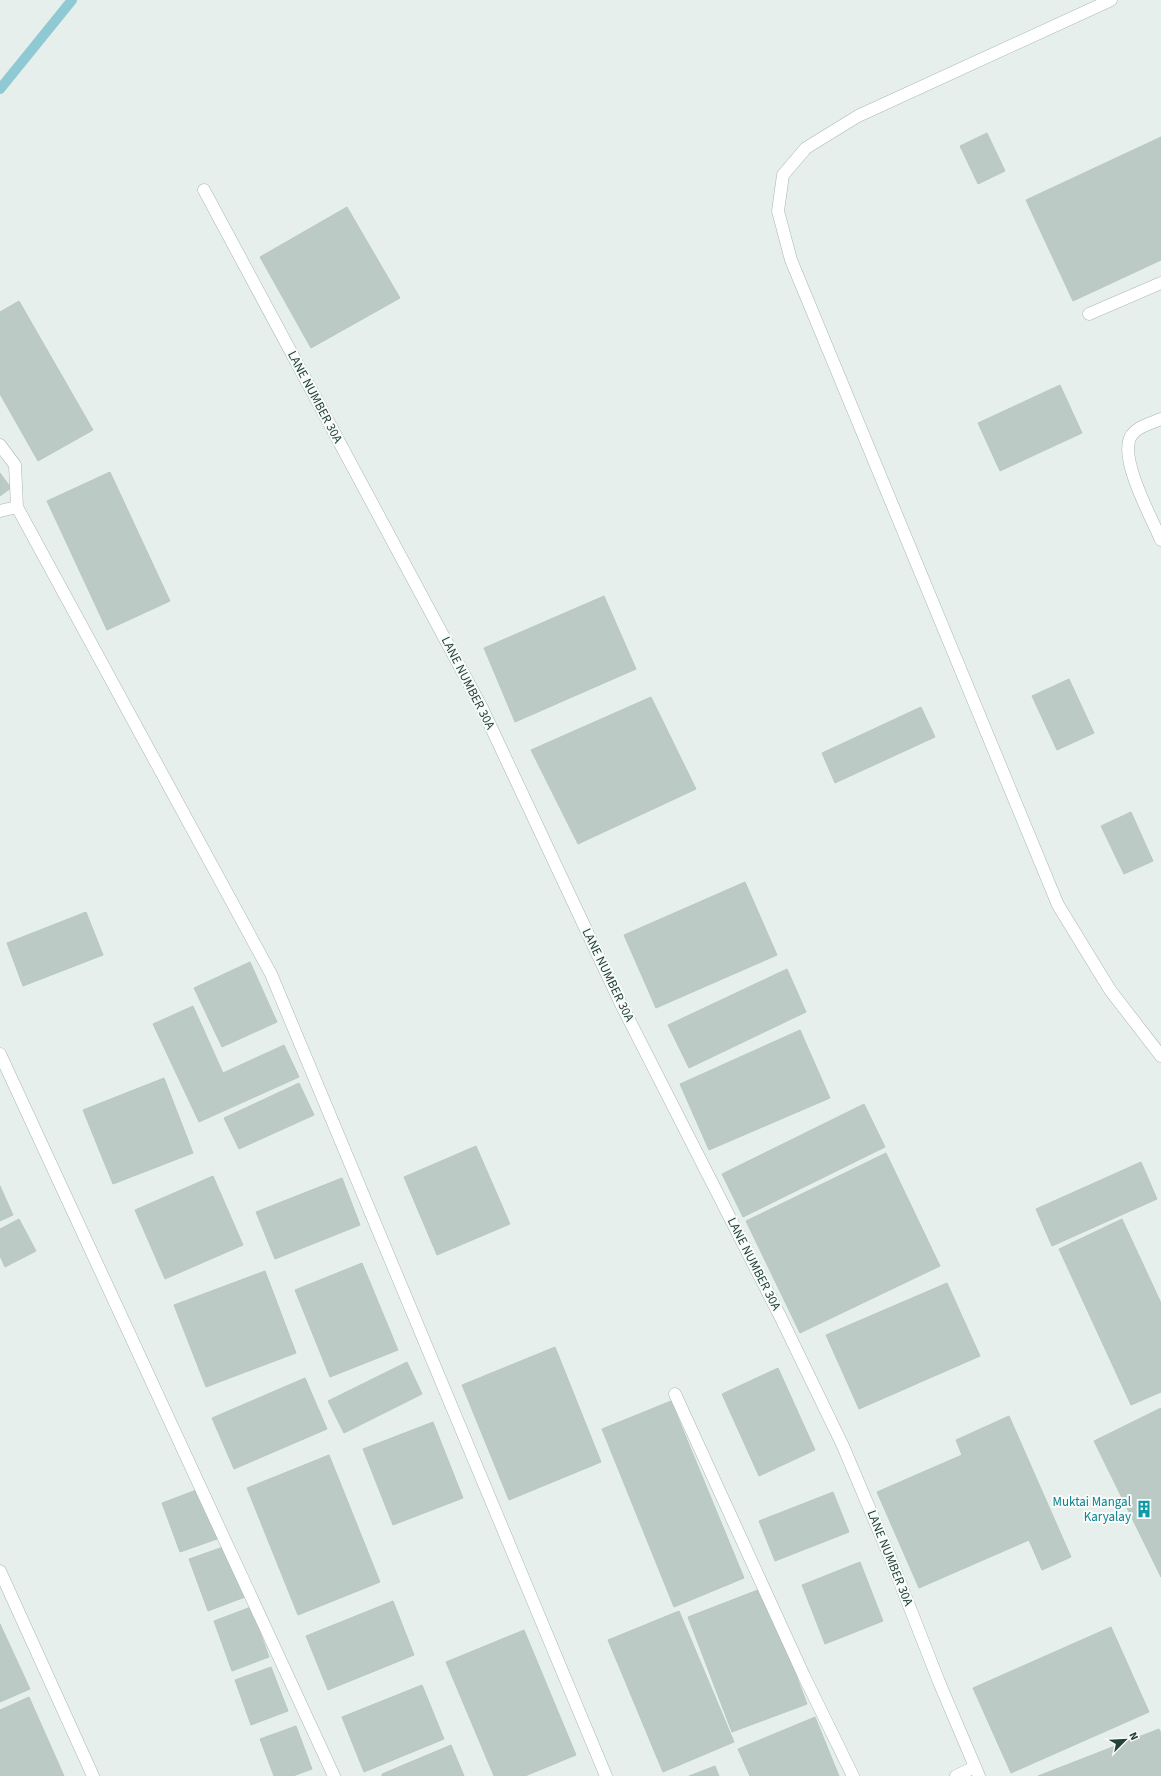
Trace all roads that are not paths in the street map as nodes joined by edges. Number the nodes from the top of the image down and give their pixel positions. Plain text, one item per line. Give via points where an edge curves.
1 (1111, 0) edge
2 (204, 190) dead end
3 (1161, 283) edge
4 (1088, 314) dead end
5 (1161, 419) edge
6 (0, 445) edge
7 (17, 507) junction
8 (0, 512) edge
9 (1161, 540) edge
10 (0, 1054) edge
11 (1161, 1056) edge
12 (675, 1394) dead end
13 (0, 1571) edge
14 (977, 1771) edge
15 (93, 1776) edge
16 (334, 1776) edge
17 (606, 1776) edge
18 (853, 1776) edge
19 (956, 1776) edge

1 - 11 street via 858,116 806,148 783,175 778,211 791,260 1058,905 1110,990
2 - 14 street, LANE NUMBER 30A via 482,708 620,1002 780,1316 849,1460
3 - 4 street
5 - 9 street via 1139,428 1130,437 1127,449 1129,465
6 - 7 street via 15,466
7 - 8 street
7 - 17 street via 271,974
10 - 16 street
12 - 18 street via 804,1676
13 - 15 street
14 - 19 street

